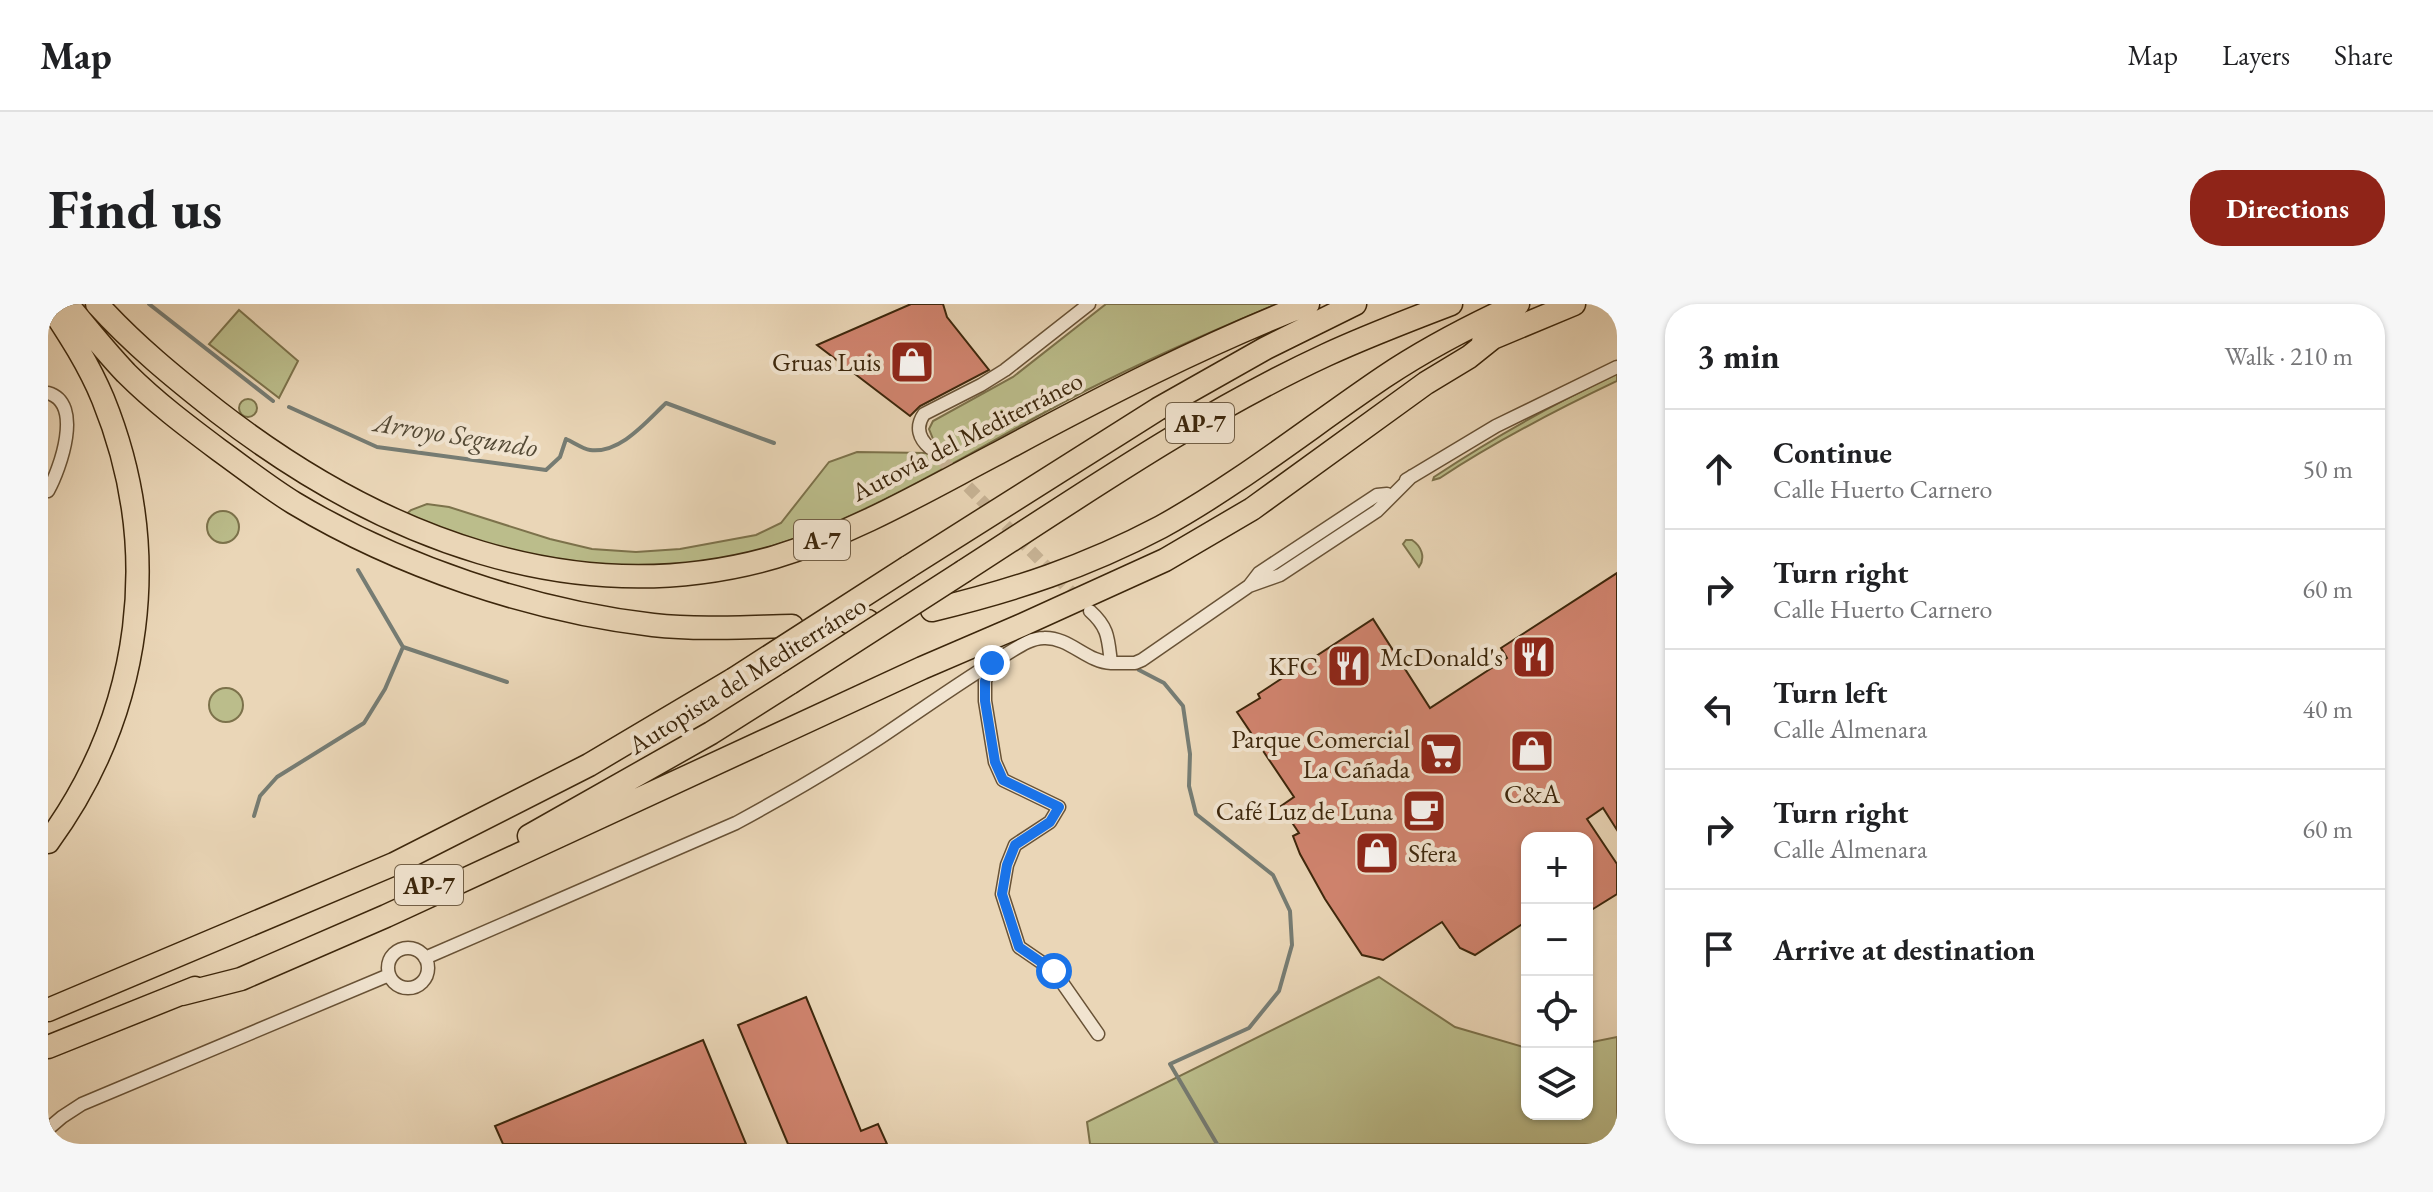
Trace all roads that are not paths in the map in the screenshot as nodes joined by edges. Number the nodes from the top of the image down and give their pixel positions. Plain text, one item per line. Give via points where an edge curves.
1 (49, 304) edge
2 (67, 304) edge
3 (97, 304) edge
4 (1089, 304) edge
5 (1308, 304) edge
6 (1355, 304) edge
7 (1451, 304) edge
8 (1518, 304) edge
9 (1574, 304) edge
10 (1494, 337) junction
11 (1617, 367) edge
12 (48, 393) edge
13 (930, 448) tunnel mouth
14 (1412, 476) junction
15 (48, 491) edge
16 (1387, 494) junction
17 (1267, 579) junction
18 (1249, 586) junction
19 (990, 596) junction
20 (932, 610) dead end
21 (1090, 611) tunnel mouth
22 (792, 626) dead end
23 (992, 663) junction
24 (1111, 663) junction
25 (48, 842) edge
26 (425, 958) junction
27 (389, 975) junction
28 (182, 994) junction
29 (48, 1010) edge
30 (1098, 1034) dead end
31 (48, 1047) edge
32 (48, 1129) edge

1 - 25 highway via 88,367 112,426 135,514 138,603 127,674 103,748
2 - 22 highway via 175,418 293,502 397,556 508,595 580,613 654,625
3 - 5 highway, Autovía del Mediterráneo / A-7 via 148,355 257,441 374,511 449,543 532,567 616,577 698,573 775,557 825,539 1200,350
4 - 13 street via 1005,370 924,414 919,431
6 - 29 highway, Autopista del Mediterráneo / AP-7, bridge via 1158,409 734,679 589,765 408,857
7 - 28 highway, Autopista del Mediterráneo / AP-7, bridge via 1252,393 790,683 553,823 472,865
8 - 19 highway via 1387,376 1163,525 1103,556
9 - 10 highway
10 - 19 highway via 1350,423 1192,529 1050,589
10 - 28 highway via 1252,509 1165,560 399,910 241,979
11 - 14 street via 1496,426
12 - 15 street via 65,406 67,425 62,459
14 - 16 street
14 - 17 street via 1377,511
16 - 17 street
16 - 18 street via 1377,495 1271,565
17 - 18 street
18 - 24 street via 1142,660
19 - 20 highway
21 - 24 street via 1107,633
23 - 24 street via 1042,638 1057,639 1100,663
23 - 26 street via 736,823
23 - 30 street via 985,701 1003,780 1059,807 1050,822 1015,845 1002,894 1019,947 1054,971
26 - 27 street via 416,950 398,950 388,964
26 - 27 street via 427,974 413,987 395,984
27 - 32 street via 82,1104
28 - 31 highway, Autopista del Mediterráneo / AP-7

